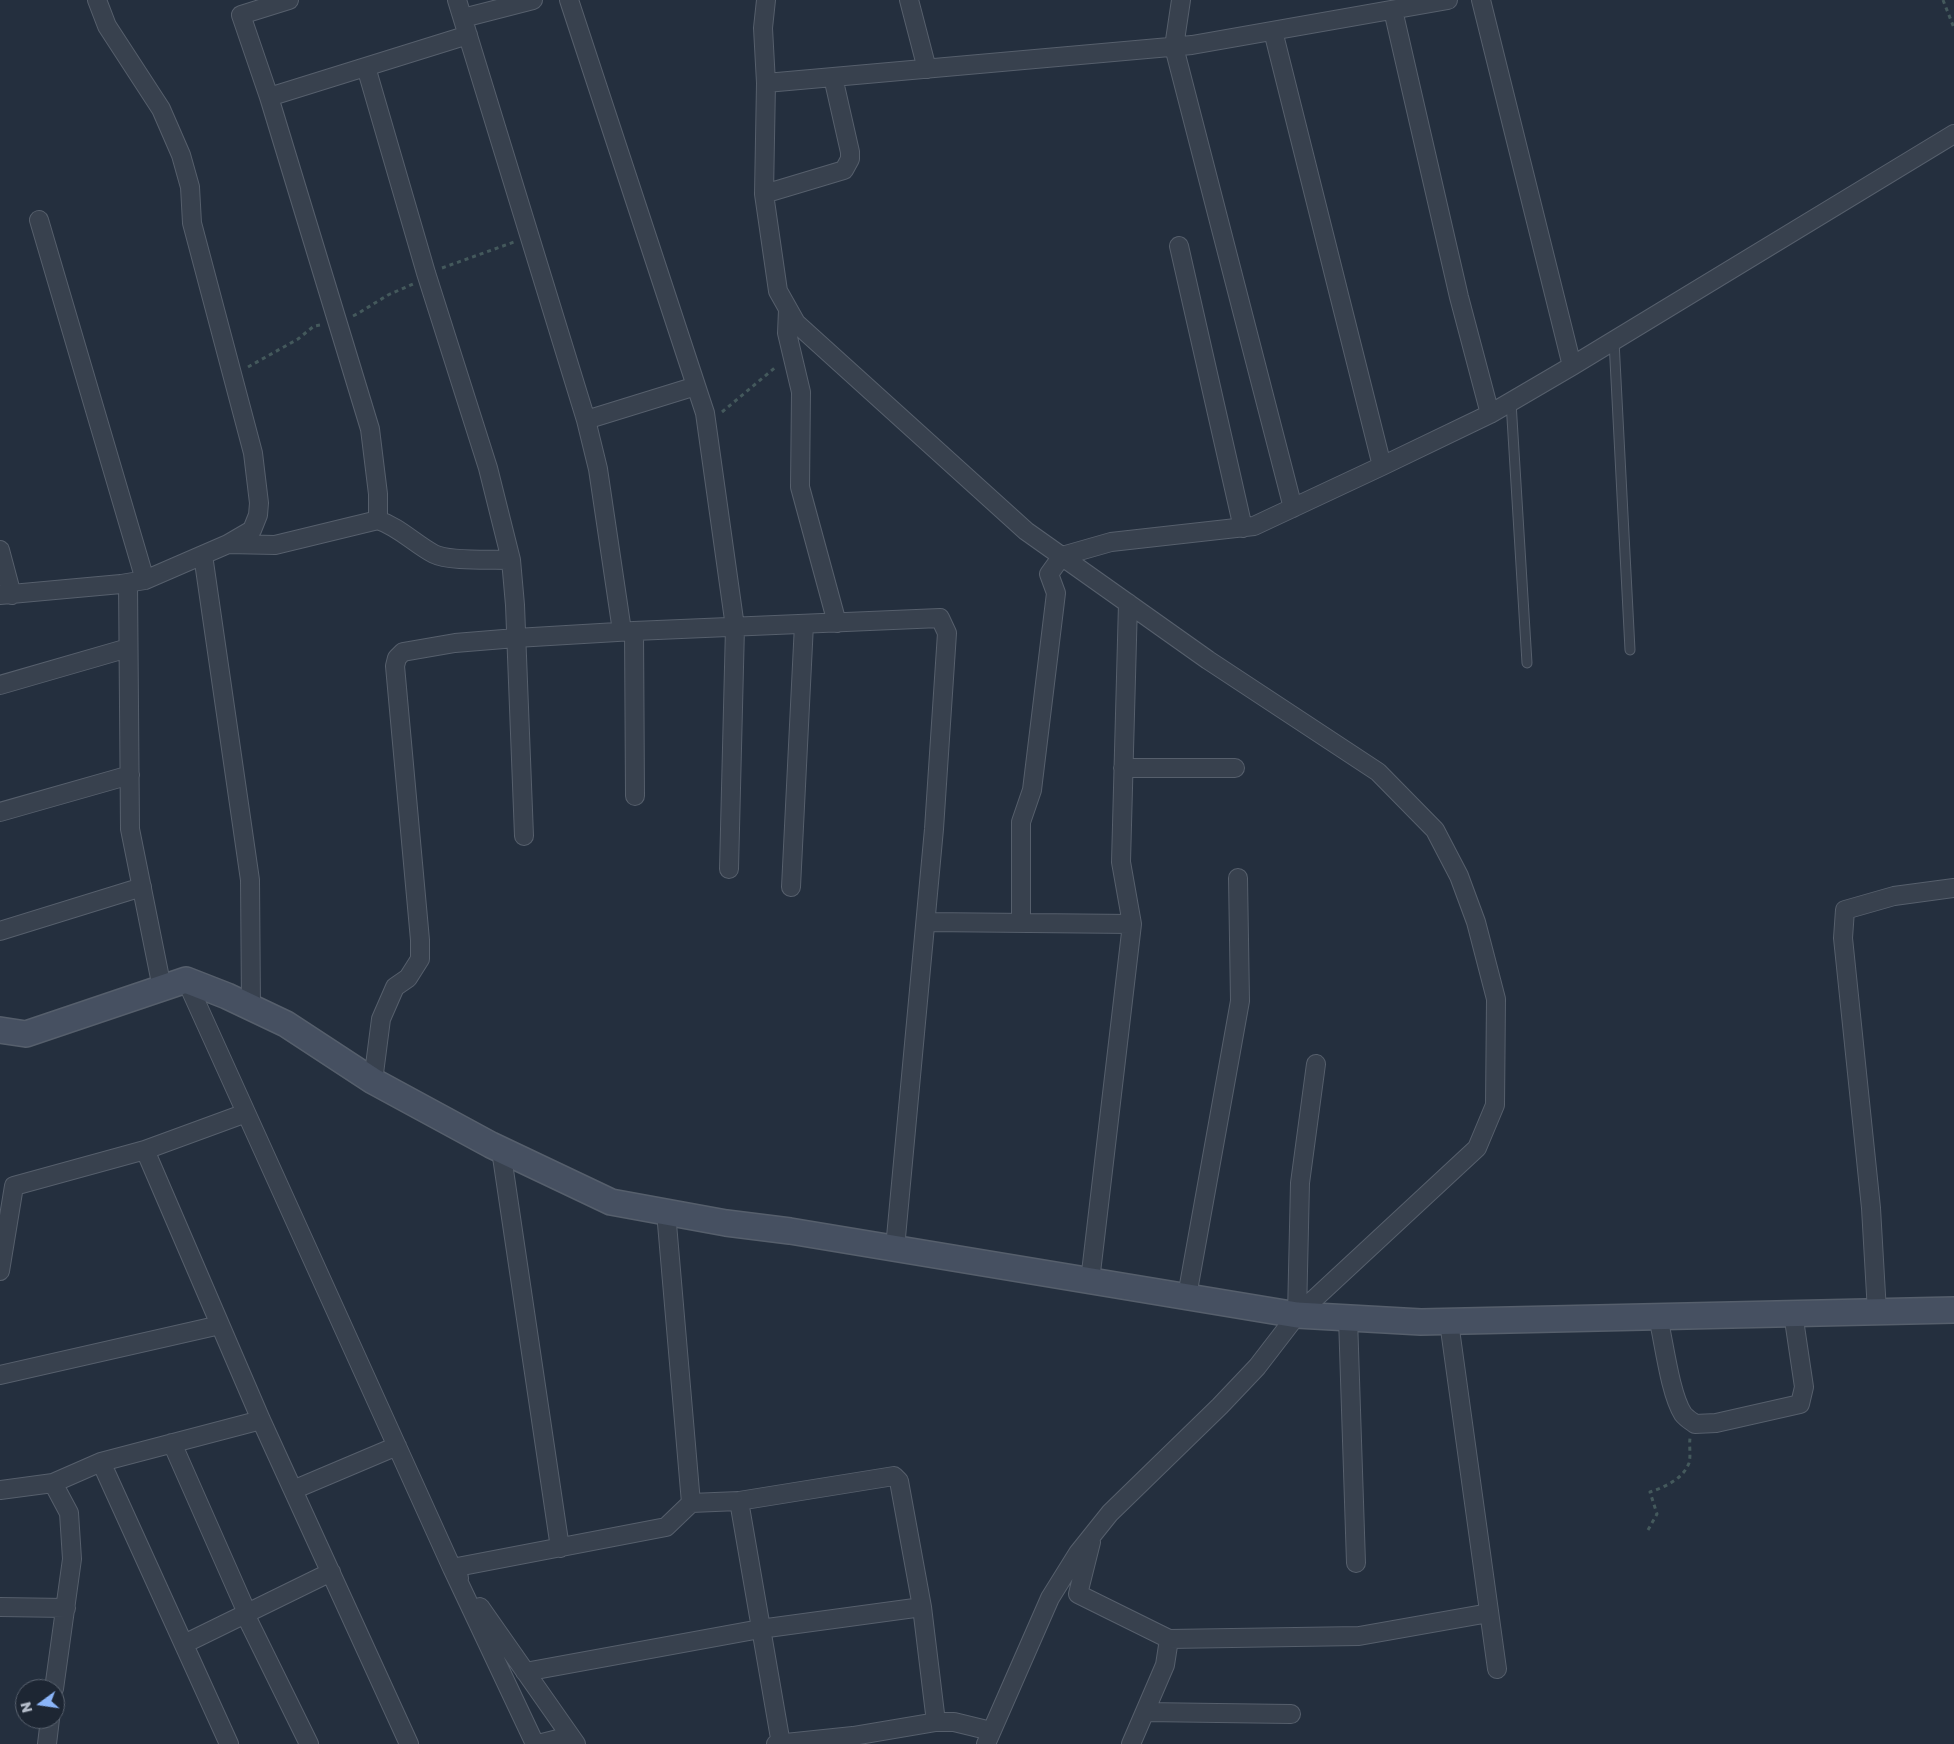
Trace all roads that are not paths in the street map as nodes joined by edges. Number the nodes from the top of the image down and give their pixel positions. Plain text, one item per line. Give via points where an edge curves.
1 (98, 0) edge
2 (288, 0) edge
3 (457, 0) edge
4 (533, 0) edge
5 (570, 0) edge
6 (766, 0) edge
7 (909, 0) edge
8 (1181, 0) edge
9 (1448, 0) edge
10 (1481, 0) edge
11 (1393, 10) junction
12 (463, 18) junction
13 (1273, 31) junction
14 (468, 35) junction
15 (1174, 47) junction
16 (366, 67) junction
17 (927, 69) junction
18 (833, 77) junction
19 (766, 83) junction
20 (269, 98) junction
21 (1954, 134) edge
22 (764, 194) junction
23 (39, 220) dead end
24 (1179, 246) dead end
25 (788, 309) junction
26 (1614, 341) junction
27 (1572, 366) junction
28 (696, 386) junction
29 (1511, 402) junction
30 (1490, 414) junction
31 (586, 420) junction
32 (1382, 466) junction
33 (1293, 508) junction
34 (378, 520) junction
35 (1243, 528) junction
36 (228, 544) junction
37 (0, 550) edge
38 (202, 555) junction
39 (1062, 556) junction
40 (511, 560) junction
41 (136, 581) junction
42 (6, 595) edge
43 (1128, 603) junction
44 (837, 623) junction
45 (804, 624) junction
46 (735, 627) junction
47 (628, 631) junction
48 (516, 638) junction
49 (128, 648) junction
50 (1630, 650) dead end
51 (1527, 663) dead end
52 (0, 685) edge
53 (1122, 768) junction
54 (1235, 768) dead end
55 (130, 775) junction
56 (635, 796) dead end
57 (0, 812) edge
58 (524, 836) dead end
59 (730, 869) dead end
60 (1238, 878) dead end
61 (142, 887) junction
62 (791, 887) dead end
63 (1954, 888) edge
64 (926, 922) junction
65 (1021, 923) junction
66 (1132, 924) junction
67 (0, 931) edge
68 (186, 980) junction
69 (162, 988) junction
70 (251, 1007) junction
71 (0, 1030) edge
72 (1316, 1064) dead end
73 (372, 1081) junction
74 (246, 1112) junction
75 (145, 1150) junction
76 (501, 1150) junction
77 (666, 1212) junction
78 (895, 1248) junction
79 (0, 1271) edge
80 (1090, 1281) junction
81 (1186, 1296) junction
82 (1954, 1310) edge
83 (1877, 1312) junction
84 (1793, 1313) junction
85 (1297, 1315) junction
86 (1658, 1317) junction
87 (1348, 1318) junction
88 (1449, 1322) junction
89 (220, 1325) junction
90 (0, 1375) edge
91 (261, 1420) junction
92 (172, 1443) junction
93 (397, 1446) junction
94 (101, 1462) junction
95 (53, 1483) junction
96 (0, 1490) edge
97 (293, 1490) junction
98 (739, 1501) junction
99 (691, 1503) junction
100 (1093, 1534) junction
101 (560, 1548) junction
102 (1356, 1563) dead end
103 (452, 1568) junction
104 (330, 1572) junction
105 (0, 1607) edge
106 (922, 1607) junction
107 (66, 1608) junction
108 (246, 1613) junction
109 (1489, 1613) junction
110 (760, 1629) junction
111 (1170, 1639) junction
112 (184, 1644) junction
113 (1497, 1669) dead end
114 (525, 1672) junction
115 (55, 1679) edge
116 (1145, 1712) junction
117 (1291, 1714) dead end
118 (936, 1722) junction
119 (49, 1729) edge
120 (988, 1738) edge
121 (573, 1740) edge
122 (47, 1744) edge
123 (229, 1744) edge
124 (309, 1744) edge
125 (409, 1744) edge
126 (537, 1744) edge
127 (779, 1744) edge
128 (1131, 1744) edge

1 - 36 street via 107,26 161,110 182,155 190,186 192,223 253,453 258,515 252,530
2 - 20 street via 242,15
3 - 12 street
4 - 12 street
5 - 28 street
6 - 19 street via 763,28
7 - 17 street
8 - 15 street
9 - 11 street
10 - 27 street
11 - 13 street
11 - 30 street via 1459,297
12 - 14 street
13 - 15 street
13 - 32 street
14 - 16 street
14 - 31 street
15 - 17 street
15 - 33 street
16 - 20 street
16 - 40 street via 426,273 488,468
17 - 18 street
18 - 19 street
18 - 22 street via 850,152 844,170
19 - 22 street
20 - 34 street via 370,429
21 - 26 street
22 - 25 street via 778,291
23 - 41 street
24 - 35 street
25 - 39 street via 803,330 1026,531
25 - 44 street via 787,333 802,392 800,487
26 - 27 street
26 - 50 lane
27 - 29 street
28 - 31 street
28 - 46 street via 707,425
29 - 30 street
29 - 51 lane
30 - 32 street
31 - 47 street
32 - 33 street
33 - 35 street
34 - 36 street via 275,544
34 - 40 street via 436,555
35 - 39 street via 1111,542
36 - 38 street
37 - 42 street
38 - 41 street
38 - 70 street via 250,880
39 - 43 street
39 - 65 street via 1049,574 1056,593 1032,790 1021,822
40 - 48 street
41 - 42 street
41 - 49 street
43 - 53 street
43 - 85 street via 1378,772 1435,830 1459,876 1476,922 1496,1000 1495,1105 1478,1148
44 - 45 street
44 - 64 street via 940,618 947,633
45 - 46 street
45 - 62 street
46 - 47 street
46 - 59 street
47 - 48 street
47 - 56 street
48 - 58 street
48 - 73 street via 455,643 403,652 394,666 420,959 408,978 395,987 381,1019
49 - 52 street
49 - 55 street
53 - 54 street
53 - 66 street via 1121,862
55 - 57 street
55 - 61 street via 130,829
60 - 81 street via 1240,1000
61 - 67 street
61 - 69 street
63 - 83 street via 1894,896 1844,910 1842,938 1871,1208
64 - 65 street
64 - 78 street
65 - 66 street
66 - 80 street
68 - 69 street
68 - 70 street
68 - 74 street
69 - 71 street via 26,1034
70 - 73 street via 286,1024
72 - 85 street via 1300,1183
73 - 76 street
74 - 75 street
74 - 93 street
75 - 79 street via 14,1186
75 - 89 street
76 - 77 street via 611,1202
76 - 101 street
77 - 78 street
77 - 99 street
78 - 80 street
80 - 81 street
81 - 85 street
82 - 83 street
83 - 84 street
84 - 86 street
84 - 86 street via 1804,1387 1800,1404 1716,1423 1695,1424 1684,1415 1677,1400
85 - 87 street
85 - 100 street via 1257,1367 1110,1513
86 - 88 street
87 - 88 street
87 - 102 street
88 - 109 street
89 - 90 street
89 - 91 street
91 - 92 street
91 - 97 street
92 - 94 street
92 - 108 street
93 - 97 street
93 - 103 street
94 - 95 street
94 - 112 street
95 - 96 street
95 - 107 street via 69,1513 72,1559
97 - 104 street
98 - 99 street
98 - 106 street via 896,1477
98 - 110 street
99 - 101 street via 666,1527
100 - 111 street via 1078,1594
100 - 120 street via 1050,1598
101 - 103 street
103 - 114 street
103 - 126 street
104 - 108 street
104 - 125 street
105 - 107 street
106 - 110 street
106 - 118 street
107 - 115 street
108 - 112 street
108 - 124 street
109 - 111 street via 1359,1636
109 - 113 street
110 - 114 street
110 - 127 street
111 - 116 street via 1166,1666
112 - 123 street
114 - 121 street
116 - 117 street
116 - 128 street
118 - 120 street via 954,1722
118 - 127 street
119 - 122 street
121 - 126 street

